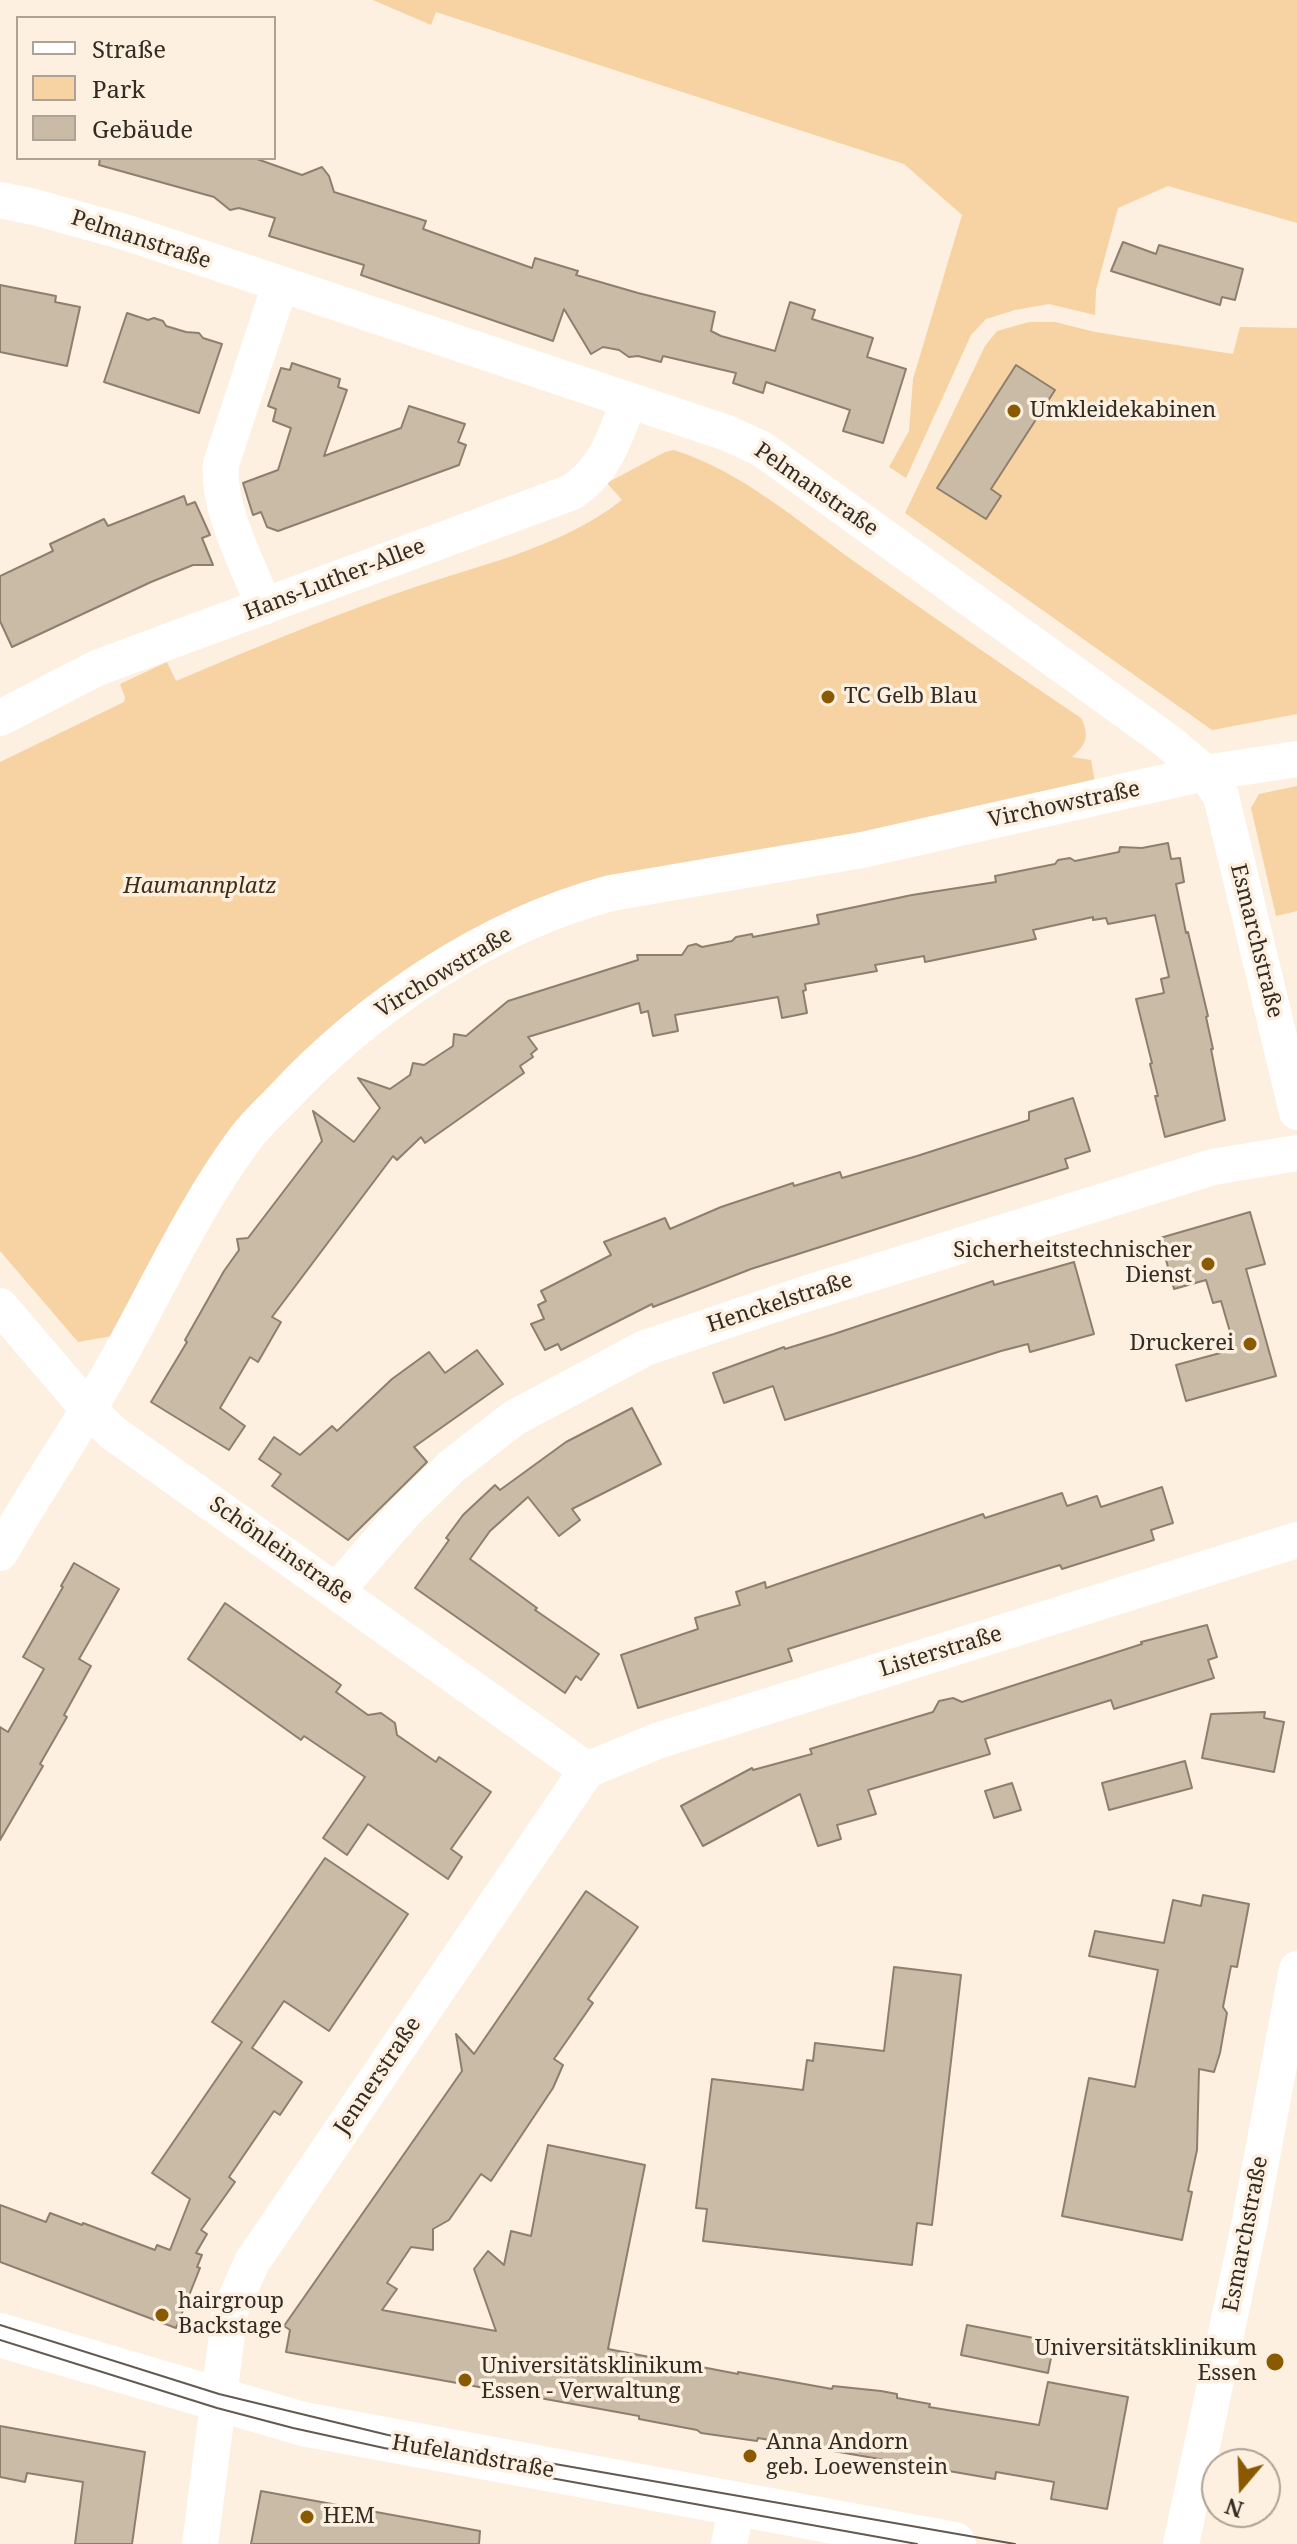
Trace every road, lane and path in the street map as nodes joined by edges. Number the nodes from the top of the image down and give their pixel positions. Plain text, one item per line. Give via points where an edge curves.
1 (0, 200) edge
2 (280, 285) junction
3 (629, 400) junction
4 (264, 607) junction
5 (0, 718) edge
6 (1297, 759) edge
7 (1205, 773) junction
8 (1297, 1112) edge
9 (1297, 1153) edge
10 (0, 1306) edge
11 (88, 1409) junction
12 (1297, 1540) edge
13 (0, 1553) edge
14 (337, 1590) junction
15 (587, 1770) junction
16 (1297, 1969) edge
17 (0, 2335) edge
18 (217, 2401) junction
19 (733, 2525) edge
20 (200, 2544) edge
21 (954, 2544) edge
22 (1181, 2544) edge

1 - 2 street, Pelmanstraße via 128,233
2 - 3 street, Pelmanstraße
2 - 4 street via 220,476 226,509
3 - 4 street, Hans-Luther-Allee via 610,452 572,492
3 - 7 street, Pelmanstraße via 762,449
4 - 5 street, Hans-Luther-Allee via 97,668
6 - 7 street, Virchowstraße
7 - 8 street, Esmarchstraße via 1221,796
7 - 11 street, Virchowstraße via 862,850 611,893 575,902 479,946 398,996 335,1046 245,1138 209,1192
9 - 14 street, Henckelstraße via 1213,1167 645,1348 514,1418 451,1467
10 - 11 street, Schönleinstraße
11 - 13 street, Virchowstraße
11 - 14 street, Schönleinstraße via 113,1433
12 - 15 street, Listerstraße via 657,1741
14 - 15 street, Schönleinstraße
15 - 18 street, Jennerstraße via 252,2262 230,2311
16 - 22 street, Esmarchstraße
17 - 18 main road, Hufelandstraße
18 - 19 main road, Hufelandstraße
18 - 20 street, Jennerstraße
19 - 21 main road, Hufelandstraße

